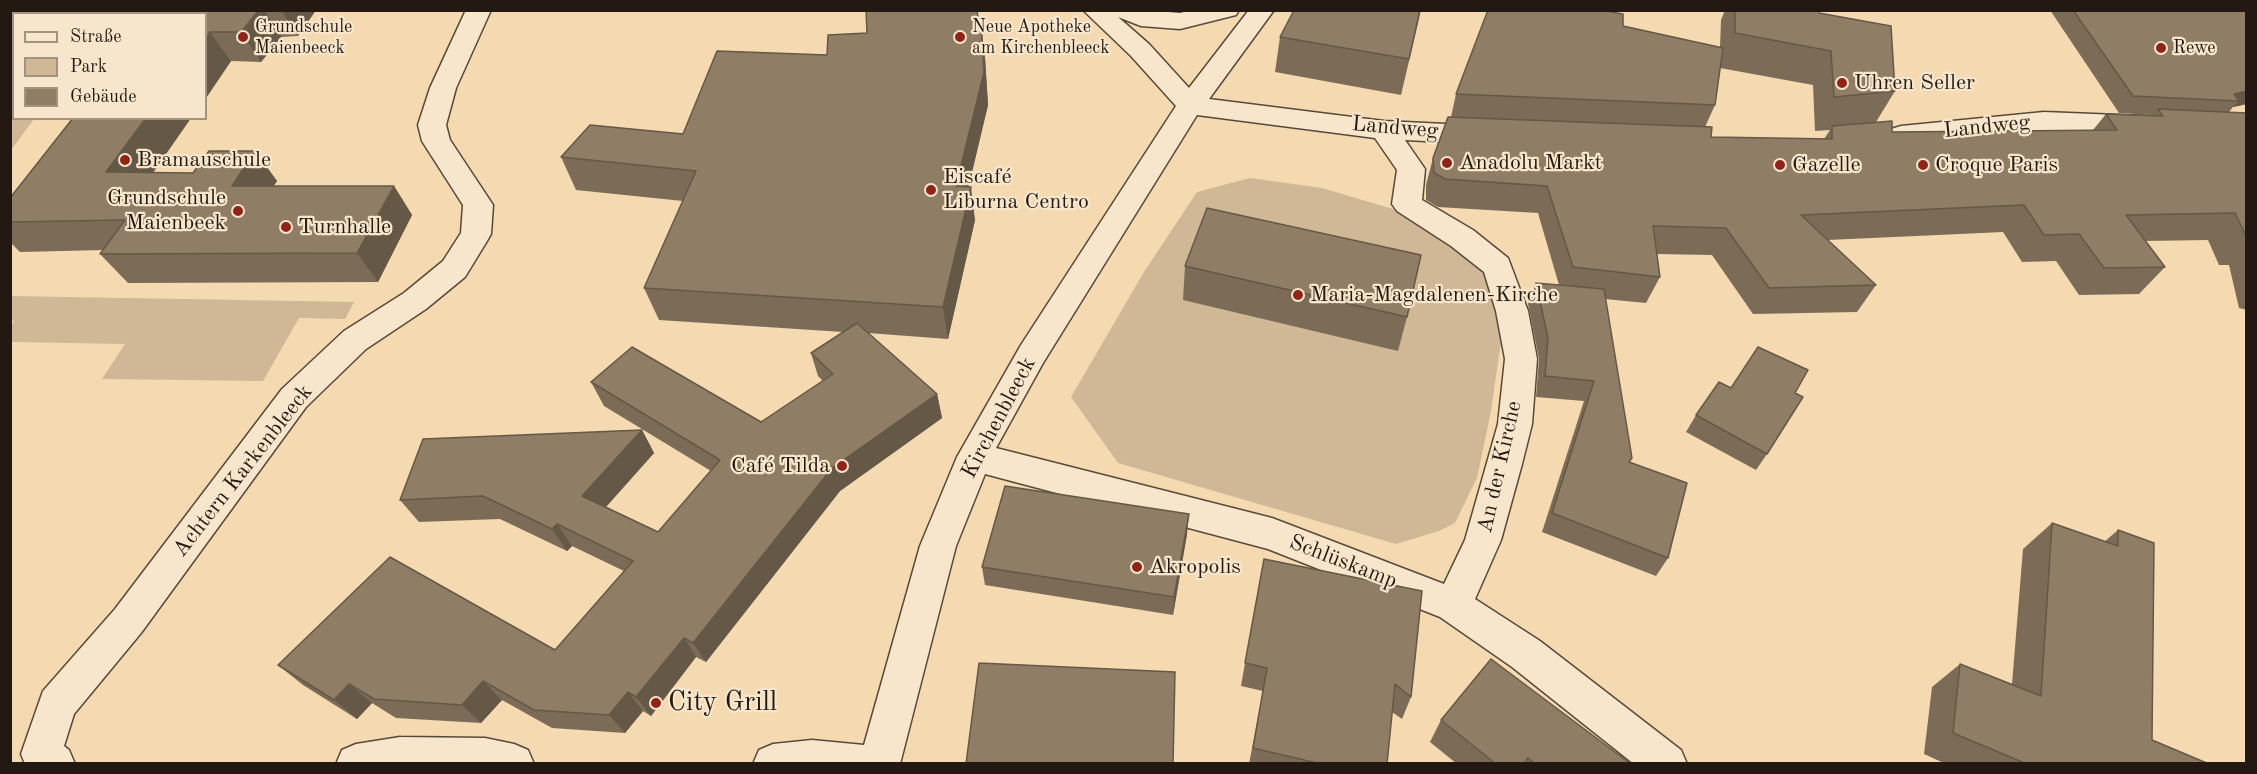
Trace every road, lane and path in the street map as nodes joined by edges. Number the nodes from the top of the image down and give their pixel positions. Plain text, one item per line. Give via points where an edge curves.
1 (479, 10) edge
2 (1095, 10) edge
3 (1123, 10) edge
4 (1227, 10) edge
5 (1262, 10) edge
6 (1190, 105) junction
7 (2174, 127) edge
8 (1384, 130) junction
9 (1515, 136) edge
10 (1881, 137) edge
11 (974, 457) junction
12 (1453, 605) junction
13 (55, 764) edge
14 (356, 764) edge
15 (514, 764) edge
16 (773, 764) edge
17 (861, 764) edge
18 (879, 764) edge
19 (1666, 764) edge

1 - 13 street, Achtern Karkenbleeck via 443,88 434,133 478,205 476,234 454,268 415,301 355,340 294,398 128,621 57,705 41,754
2 - 6 street via 1140,50
3 - 4 street via 1141,18 1180,21
5 - 6 street, Kirchenbleeck
6 - 8 street, Landweg
6 - 11 street, Kirchenbleeck via 1032,354
7 - 10 street, Landweg via 2044,121
8 - 9 street, Landweg
8 - 12 street, An der Kirche via 1411,169 1407,204 1462,238 1497,266 1512,311 1521,359 1515,424 1505,464 1483,540
11 - 12 street, Schlüskamp via 1272,534
11 - 18 street, Kirchenbleeck via 938,546
12 - 19 street, Schlüskamp via 1526,654
14 - 15 street via 400,757 485,758
16 - 17 street via 812,760

